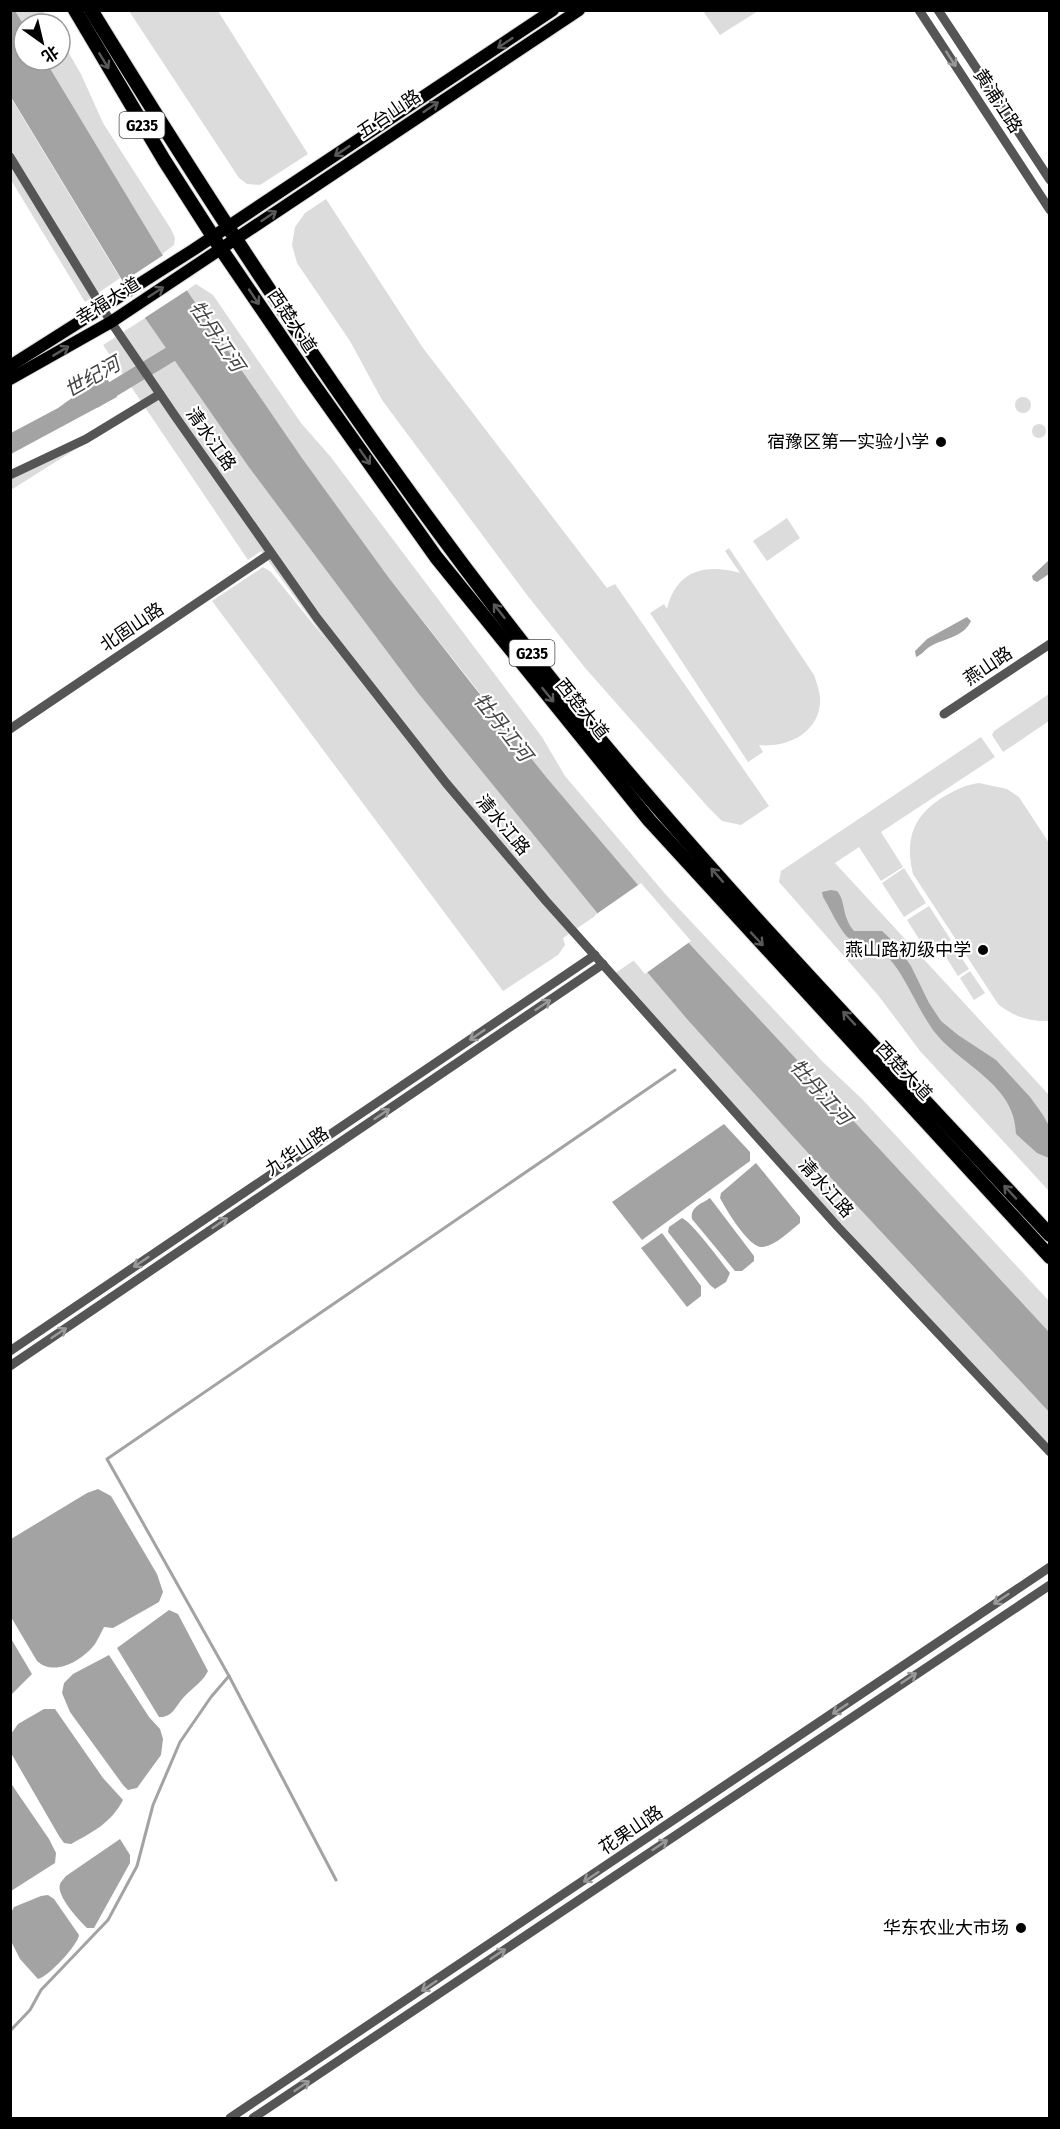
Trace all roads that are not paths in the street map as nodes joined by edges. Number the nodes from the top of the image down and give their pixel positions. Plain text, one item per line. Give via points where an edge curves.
1 (75, 10) edge
2 (91, 10) edge
3 (553, 10) edge
4 (579, 10) edge
5 (919, 10) edge
6 (938, 10) edge
7 (10, 157) edge
8 (1050, 180) edge
9 (1050, 210) edge
10 (228, 226) junction
11 (213, 237) junction
12 (236, 238) junction
13 (221, 249) junction
14 (103, 309) junction
15 (111, 322) junction
16 (10, 366) edge
17 (10, 379) edge
18 (157, 391) junction
19 (10, 475) edge
20 (271, 553) junction
21 (1050, 644) edge
22 (944, 714) dead end
23 (10, 729) edge
24 (595, 955) junction
25 (603, 964) junction
26 (1050, 1235) edge
27 (1050, 1257) edge
28 (10, 1351) edge
29 (10, 1366) edge
30 (1050, 1452) edge
31 (1050, 1567) edge
32 (1050, 1585) edge
33 (230, 2118) edge
34 (253, 2118) edge

1 -> 11 highway, 西楚大道 / G235
2 - 10 highway, 西楚大道 / G235
3 -> 10 main road, 五台山路
12 -> 4 main road, 五台山路
5 -> 9 street, 黄浦江路
6 - 8 street, 黄浦江路
7 - 14 street, 清水江路
10 - 11 main road, 五台山路
10 - 12 highway, 西楚大道 / G235
11 - 13 highway, 西楚大道 / G235
11 - 14 main road, 幸福大道
12 - 13 main road, 五台山路
26 -> 12 highway, 西楚大道 / G235 via 727,886 600,739 420,508
15 -> 13 main road, 幸福大道
13 -> 27 highway, 西楚大道 / G235 via 436,557 649,820
14 - 15 street, 清水江路
14 - 16 main road, 幸福大道
17 -> 15 main road, 幸福大道
15 - 18 street, 清水江路
18 - 19 street via 86,439
18 - 20 street, 清水江路
20 - 23 street, 北固山路
20 - 24 street, 清水江路 via 446,783
21 - 22 street, 燕山路
24 - 25 street, 清水江路
24 -> 28 street, 九华山路
29 -> 25 street, 九华山路
25 - 30 street, 清水江路 via 838,1227
31 -> 33 street, 花果山路
34 -> 32 street, 花果山路

